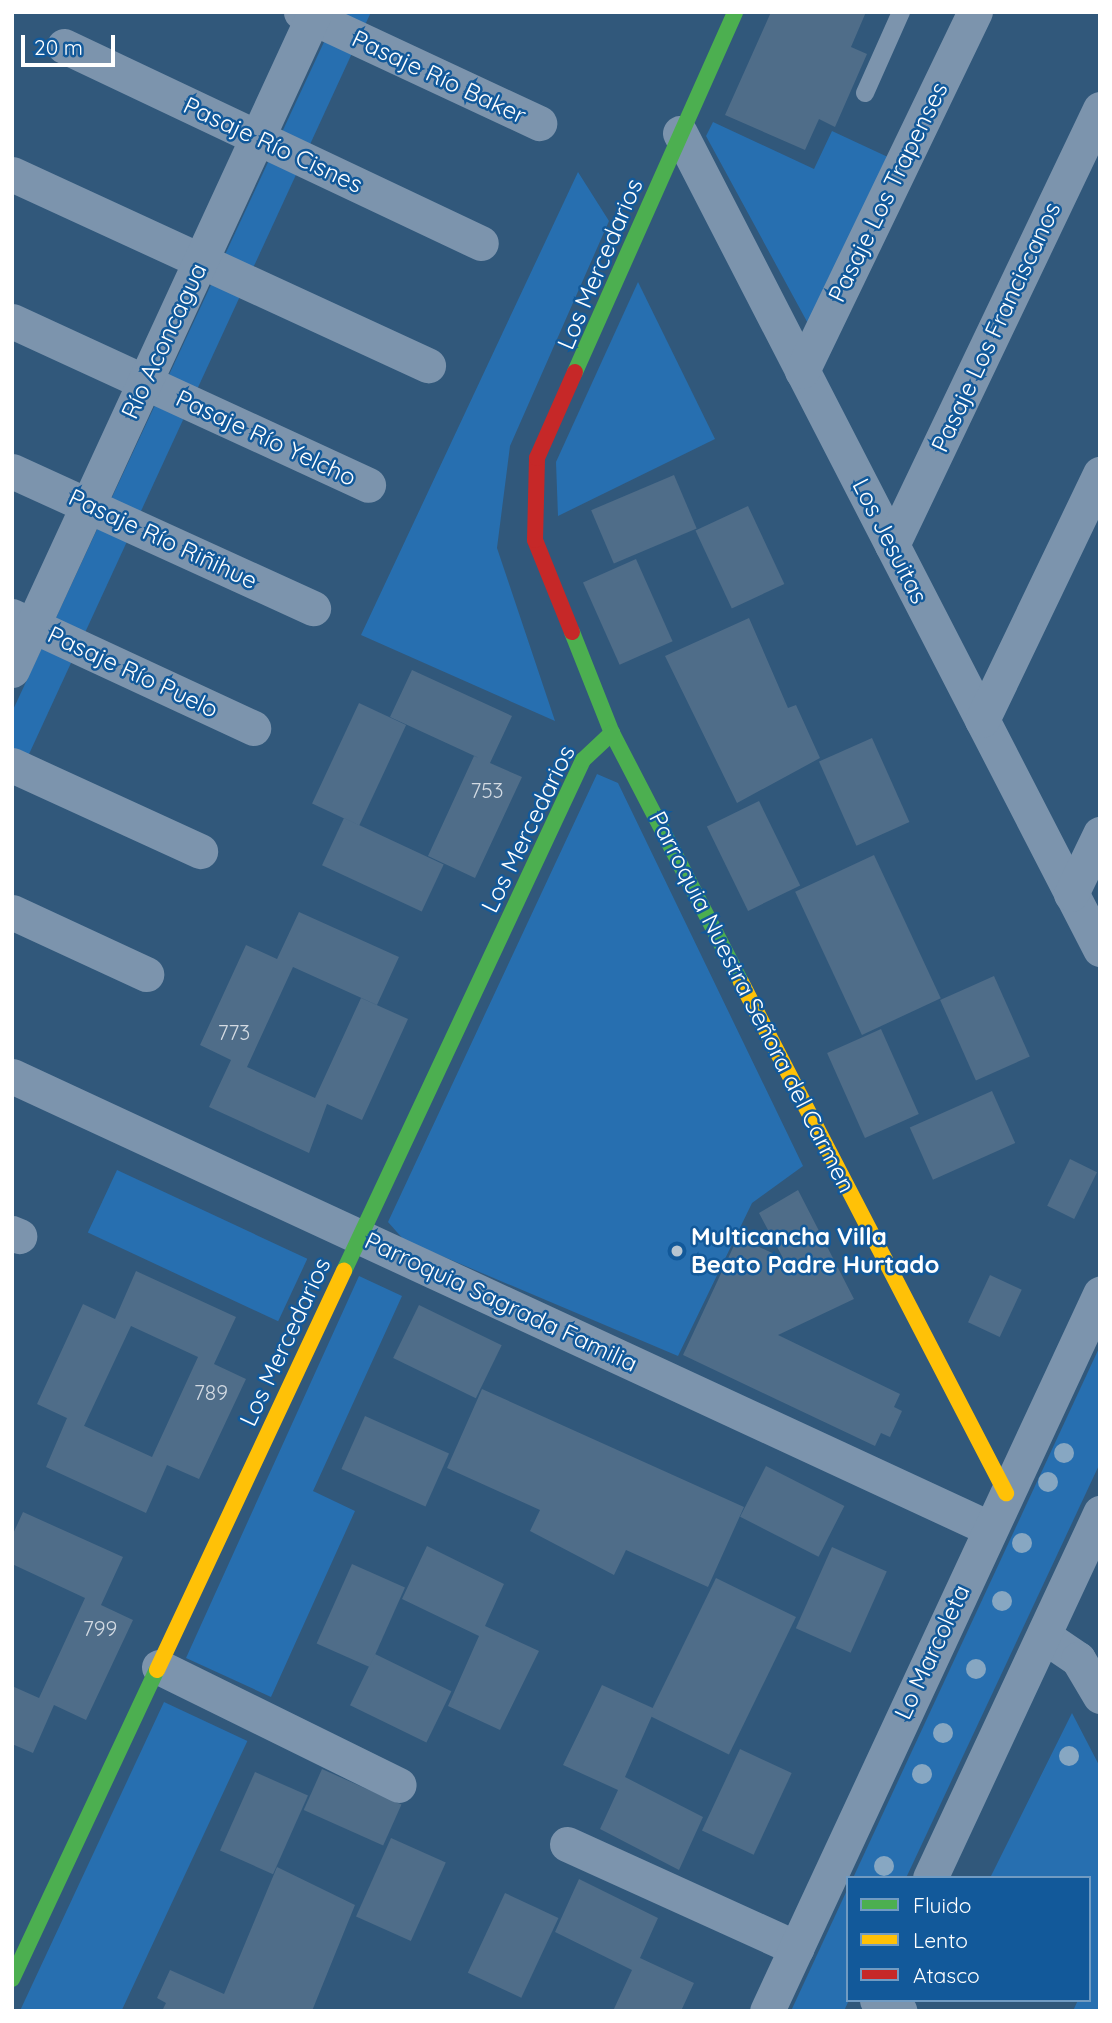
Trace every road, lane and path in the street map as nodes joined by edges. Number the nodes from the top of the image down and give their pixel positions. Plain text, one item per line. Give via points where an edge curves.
1 (735, 12) edge
2 (901, 12) edge
3 (975, 12) edge
4 (310, 14) edge
5 (64, 46) dead end
6 (865, 93) dead end
7 (1100, 109) edge
8 (539, 123) dead end
9 (680, 133) junction
10 (257, 137) junction
11 (12, 174) edge
12 (481, 243) dead end
13 (201, 260) junction
14 (12, 321) edge
15 (428, 365) dead end
16 (803, 372) junction
17 (145, 382) junction
18 (12, 471) edge
19 (1100, 474) edge
20 (368, 485) dead end
21 (88, 505) junction
22 (534, 540) joint
23 (892, 545) junction
24 (313, 608) dead end
25 (22, 621) edge
26 (12, 670) edge
27 (982, 720) junction
28 (253, 728) dead end
29 (612, 733) junction
30 (12, 765) edge
31 (1100, 834) edge
32 (200, 851) dead end
33 (1071, 894) junction
34 (12, 912) edge
35 (1100, 949) edge
36 (146, 974) dead end
37 (12, 1076) edge
38 (359, 1237) junction
39 (1100, 1294) edge
40 (1006, 1493) junction
41 (1100, 1513) edge
42 (989, 1528) junction
43 (1044, 1636) junction
44 (159, 1667) junction
45 (1100, 1696) edge
46 (399, 1785) dead end
47 (566, 1843) dead end
48 (931, 1876) edge
49 (796, 1948) junction
50 (12, 1979) edge
51 (880, 2002) edge
52 (767, 2011) edge
53 (900, 2011) edge

1 - 9 street, Los Mercedarios
2 - 6 lane
3 - 16 street, Pasaje Los Trapenses
4 - 8 street, Pasaje Río Baker
4 - 10 street, Río Aconcagua
5 - 10 street, Pasaje Río Cisnes
7 - 23 street, Pasaje Los Franciscanos
9 - 16 street, Los Jesuitas
9 - 22 street, Los Mercedarios via 537,458
10 - 12 street, Pasaje Río Cisnes
10 - 13 street, Río Aconcagua
11 - 13 street
13 - 15 street
13 - 17 street, Río Aconcagua
14 - 17 street, Pasaje Río Yelcho
16 - 23 street, Los Jesuitas
17 - 20 street, Pasaje Río Yelcho
17 - 21 street, Río Aconcagua
18 - 21 street, Pasaje Río Riñihue
19 - 27 street
21 - 24 street, Pasaje Río Riñihue
21 - 25 street, Río Aconcagua
22 - 29 street, Parroquia Nuestra Señora del Carmen
23 - 27 street, Los Jesuitas
25 - 26 street, Río Aconcagua
25 - 28 street, Pasaje Río Puelo
27 - 33 street, Los Jesuitas
29 - 38 street, Los Mercedarios via 583,760
29 - 40 street, Parroquia Nuestra Señora del Carmen
30 - 32 street
31 - 33 street
33 - 35 street, Los Jesuitas
34 - 36 street
37 - 38 street, Parroquia Sagrada Familia
38 - 42 street, Parroquia Sagrada Familia
38 - 44 street, Los Mercedarios
39 - 40 street, Lo Marcoleta
40 - 42 street, Lo Marcoleta
41 - 43 street
42 - 49 street, Lo Marcoleta
43 - 45 street via 1079,1659
43 - 48 street
44 - 46 street
44 - 50 street, Los Mercedarios
47 - 49 street
49 - 52 street, Lo Marcoleta
51 - 53 street

